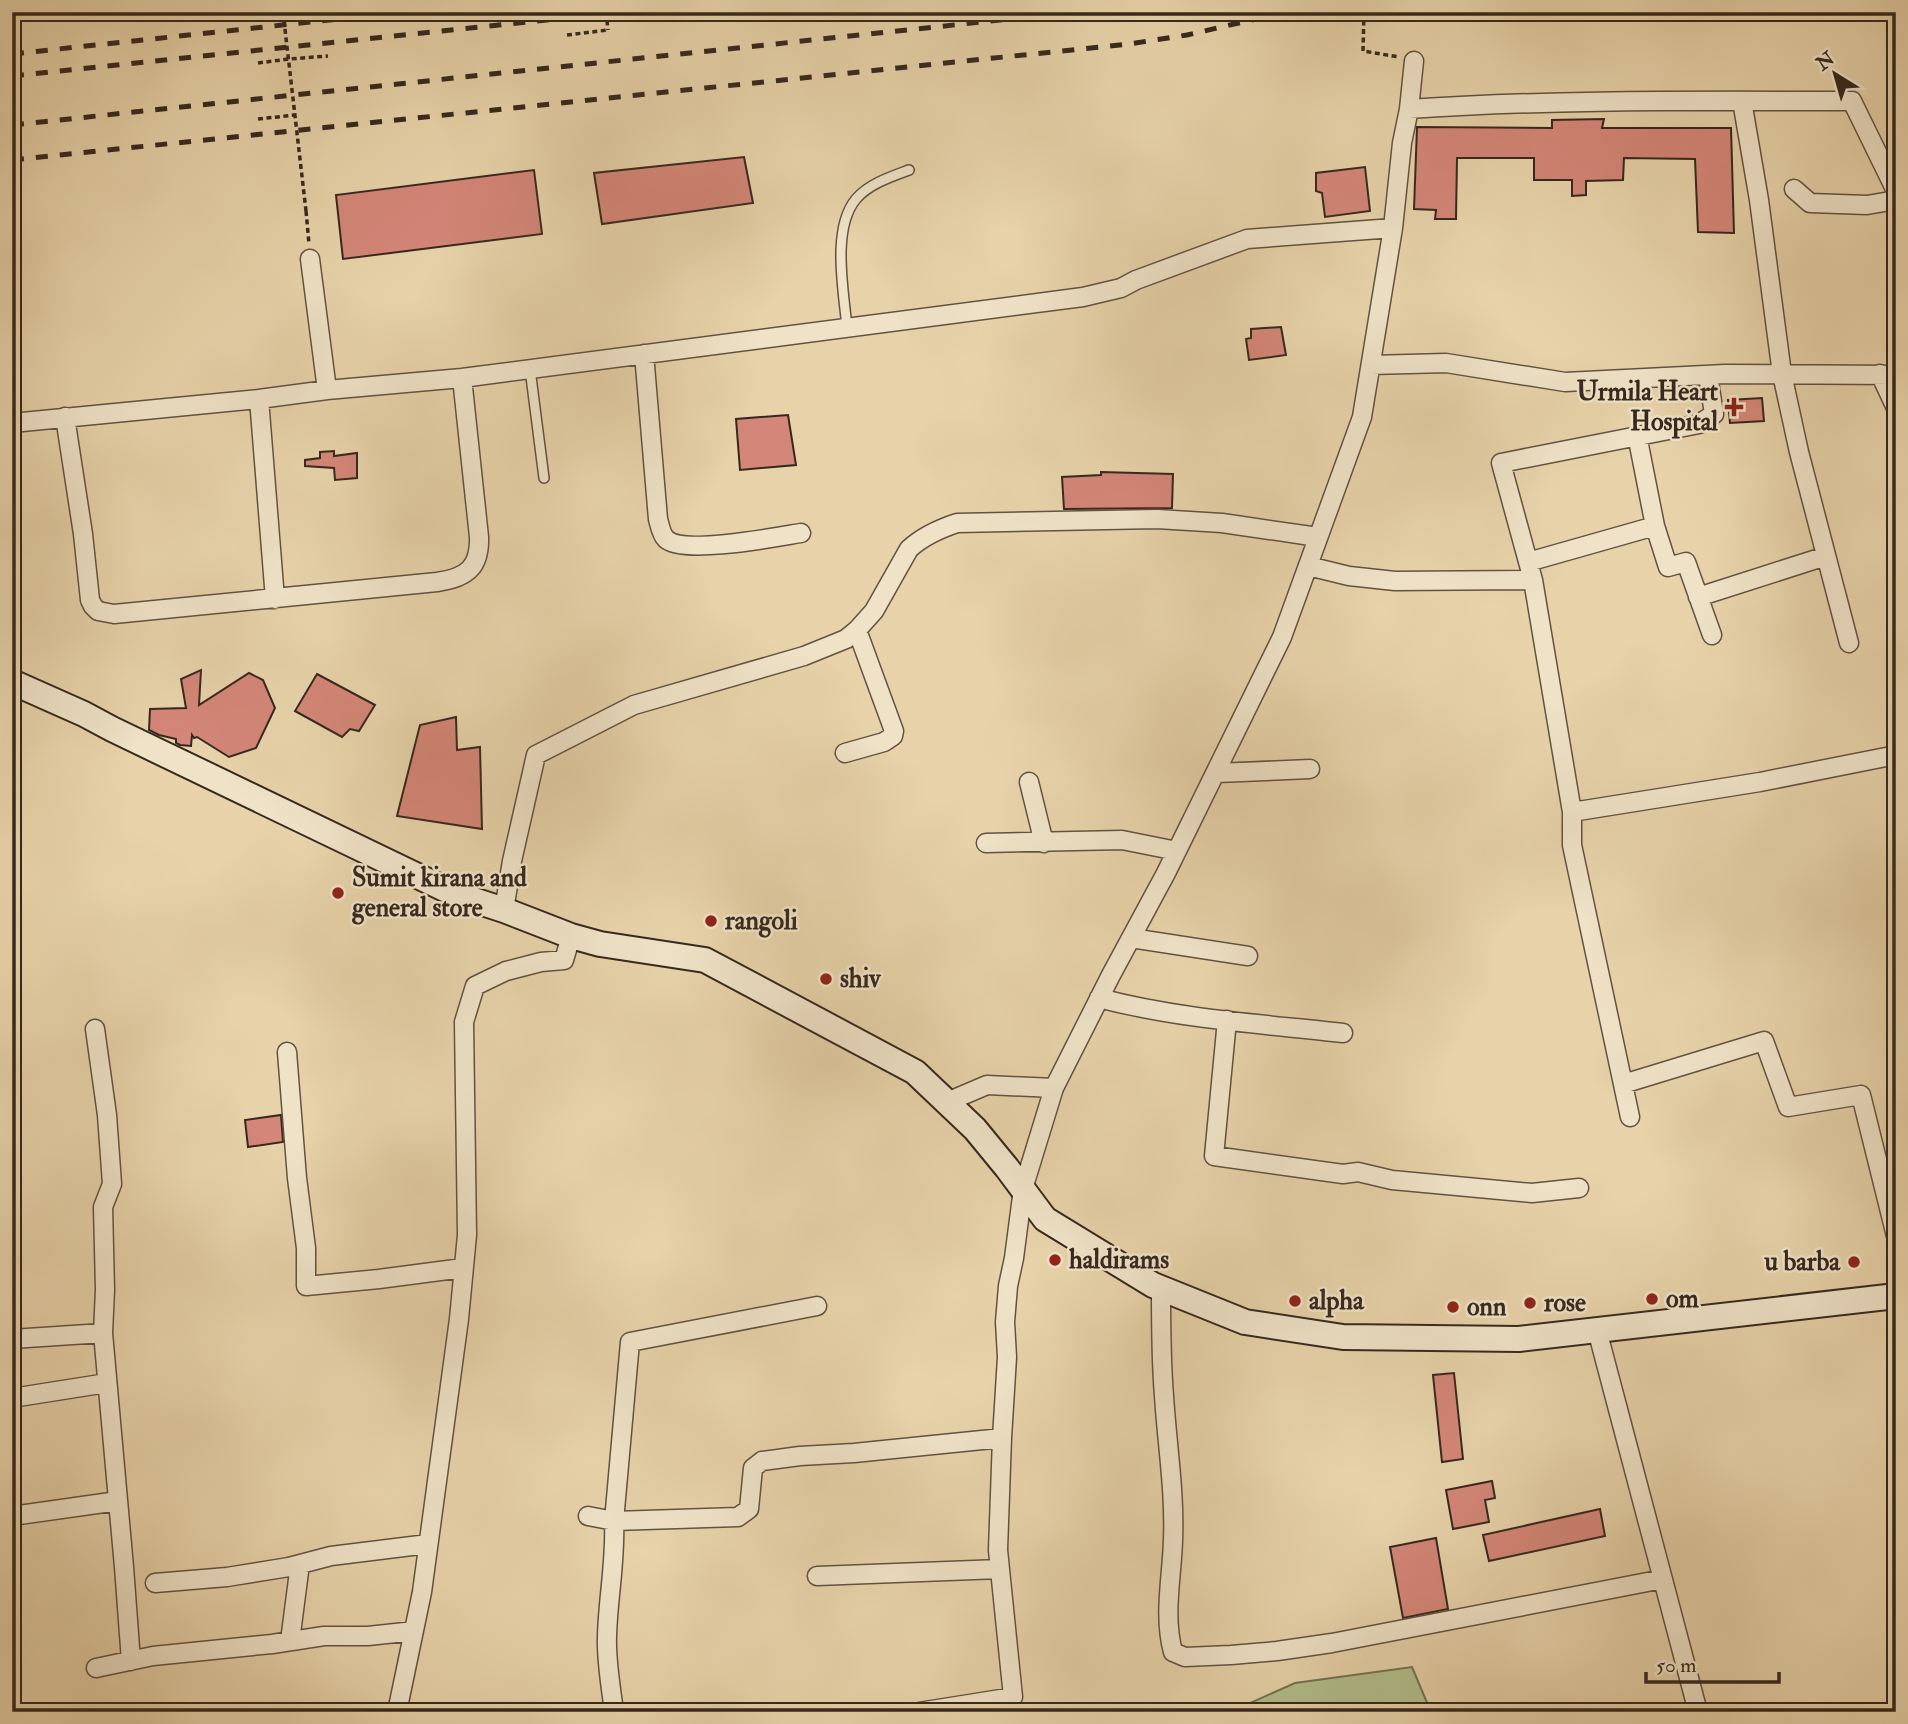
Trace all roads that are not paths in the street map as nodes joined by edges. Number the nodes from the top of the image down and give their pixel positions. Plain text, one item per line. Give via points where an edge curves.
1 (1414, 61) road end
2 (1742, 101) junction
3 (1409, 109) junction
4 (909, 170) dead end
5 (1794, 189) dead end
6 (1896, 191) edge
7 (1896, 201) edge
8 (1392, 228) junction
9 (310, 259) road end
10 (847, 328) junction
11 (644, 354) junction
12 (1371, 365) junction
13 (530, 369) junction
14 (1782, 374) junction
15 (1707, 375) junction
16 (1888, 375) edge
17 (462, 378) junction
18 (327, 390) junction
19 (259, 399) junction
20 (1896, 408) edge
21 (65, 418) junction
22 (12, 424) edge
23 (1637, 435) junction
24 (544, 478) dead end
25 (1655, 526) junction
26 (802, 533) dead end
27 (1318, 537) junction
28 (1826, 556) junction
29 (1308, 566) junction
30 (1530, 571) junction
31 (1698, 597) junction
32 (275, 598) junction
33 (857, 630) junction
34 (1712, 635) dead end
35 (1849, 643) dead end
36 (12, 682) edge
37 (845, 753) dead end
38 (1896, 755) edge
39 (1310, 769) dead end
40 (1217, 772) junction
41 (1029, 782) dead end
42 (1572, 812) junction
43 (986, 843) dead end
44 (1044, 843) junction
45 (1177, 851) junction
46 (504, 910) junction
47 (571, 936) junction
48 (1131, 938) junction
49 (1248, 956) dead end
50 (1099, 998) junction
51 (1227, 1020) junction
52 (95, 1029) dead end
53 (1343, 1033) dead end
54 (287, 1052) dead end
55 (1623, 1084) junction
56 (1054, 1088) junction
57 (947, 1102) junction
58 (1630, 1117) dead end
59 (1579, 1188) dead end
60 (1023, 1189) junction
61 (1896, 1236) edge
62 (464, 1268) junction
63 (1161, 1289) junction
64 (1896, 1296) edge
65 (817, 1306) dead end
66 (1597, 1330) junction
67 (103, 1333) junction
68 (12, 1339) edge
69 (107, 1383) junction
70 (12, 1398) edge
71 (1002, 1438) junction
72 (118, 1501) junction
73 (12, 1516) edge
74 (588, 1516) dead end
75 (614, 1521) junction
76 (428, 1544) junction
77 (300, 1564) junction
78 (1000, 1569) junction
79 (817, 1576) dead end
80 (1663, 1579) junction
81 (155, 1583) dead end
82 (414, 1631) junction
83 (290, 1642) junction
84 (131, 1661) junction
85 (96, 1668) dead end
86 (1013, 1704) edge
87 (397, 1712) edge
88 (614, 1712) edge
89 (919, 1712) edge
90 (1699, 1712) edge

1 - 3 street
2 - 3 street via 1510,103
2 - 6 street via 1852,101
2 - 14 street
3 - 8 street
4 - 10 lane via 872,187 856,199 847,214 841,259
5 - 7 street via 1810,202 1867,205
8 - 10 street via 1247,239 1121,288 1083,297
8 - 12 street
9 - 18 street
10 - 11 street
11 - 13 street
11 - 26 street via 658,519 666,539 687,546
12 - 15 street via 1446,363 1565,382
12 - 27 street via 1362,418
13 - 17 street
13 - 24 lane
14 - 15 street
14 - 16 street
14 - 28 street
15 - 23 street via 1714,414 1699,424
16 - 20 street
17 - 18 street
17 - 32 street via 479,537 476,562 450,580
18 - 19 street
19 - 21 street
19 - 32 street
21 - 22 street
21 - 32 street via 90,600 98,611 114,614
23 - 25 street
23 - 30 street via 1500,463
25 - 30 street
25 - 31 street via 1668,567 1686,562
27 - 29 street
27 - 33 street via 1157,519 957,523 936,530 909,549 874,611
28 - 31 street
28 - 35 street
29 - 30 street via 1395,581
29 - 40 street via 1282,637
30 - 42 street
31 - 34 street
33 - 37 street via 894,736
33 - 46 street via 804,656 634,705 536,755
36 - 46 main road via 455,894
38 - 42 street
39 - 40 street
40 - 45 street
41 - 44 street
42 - 55 street via 1573,845
43 - 44 street
44 - 45 street via 1122,840
45 - 48 street
46 - 47 main road
47 - 57 main road via 705,960 915,1072
47 - 62 street via 564,960 506,971 475,986 464,1022
48 - 49 street
48 - 50 street
50 - 51 street via 1136,1008
50 - 56 street
51 - 53 street
51 - 59 street via 1214,1156 1532,1193
52 - 67 street via 112,1184 103,1207
54 - 62 street via 306,1286
55 - 58 street
55 - 61 street via 1764,1041 1788,1107 1861,1095
56 - 57 street via 987,1085
56 - 60 street
57 - 60 main road
60 - 63 main road via 1045,1219
60 - 71 street via 1008,1286
62 - 76 street
63 - 66 main road via 1245,1322 1343,1337 1519,1339
63 - 80 street via 1173,1540 1168,1607 1173,1652 1185,1657 1220,1656 1332,1643
64 - 66 main road
65 - 75 street via 630,1342
66 - 80 street
67 - 68 street
67 - 69 street
69 - 70 street
69 - 72 street
71 - 75 street via 762,1461 753,1468 749,1509 738,1517
71 - 78 street
72 - 73 street
72 - 84 street
74 - 75 street
75 - 88 street via 607,1653
76 - 77 street
76 - 82 street
77 - 81 street
77 - 83 street
78 - 79 street
78 - 86 street
80 - 90 street
82 - 83 street
82 - 87 street
83 - 84 street
84 - 85 street
86 - 89 street

